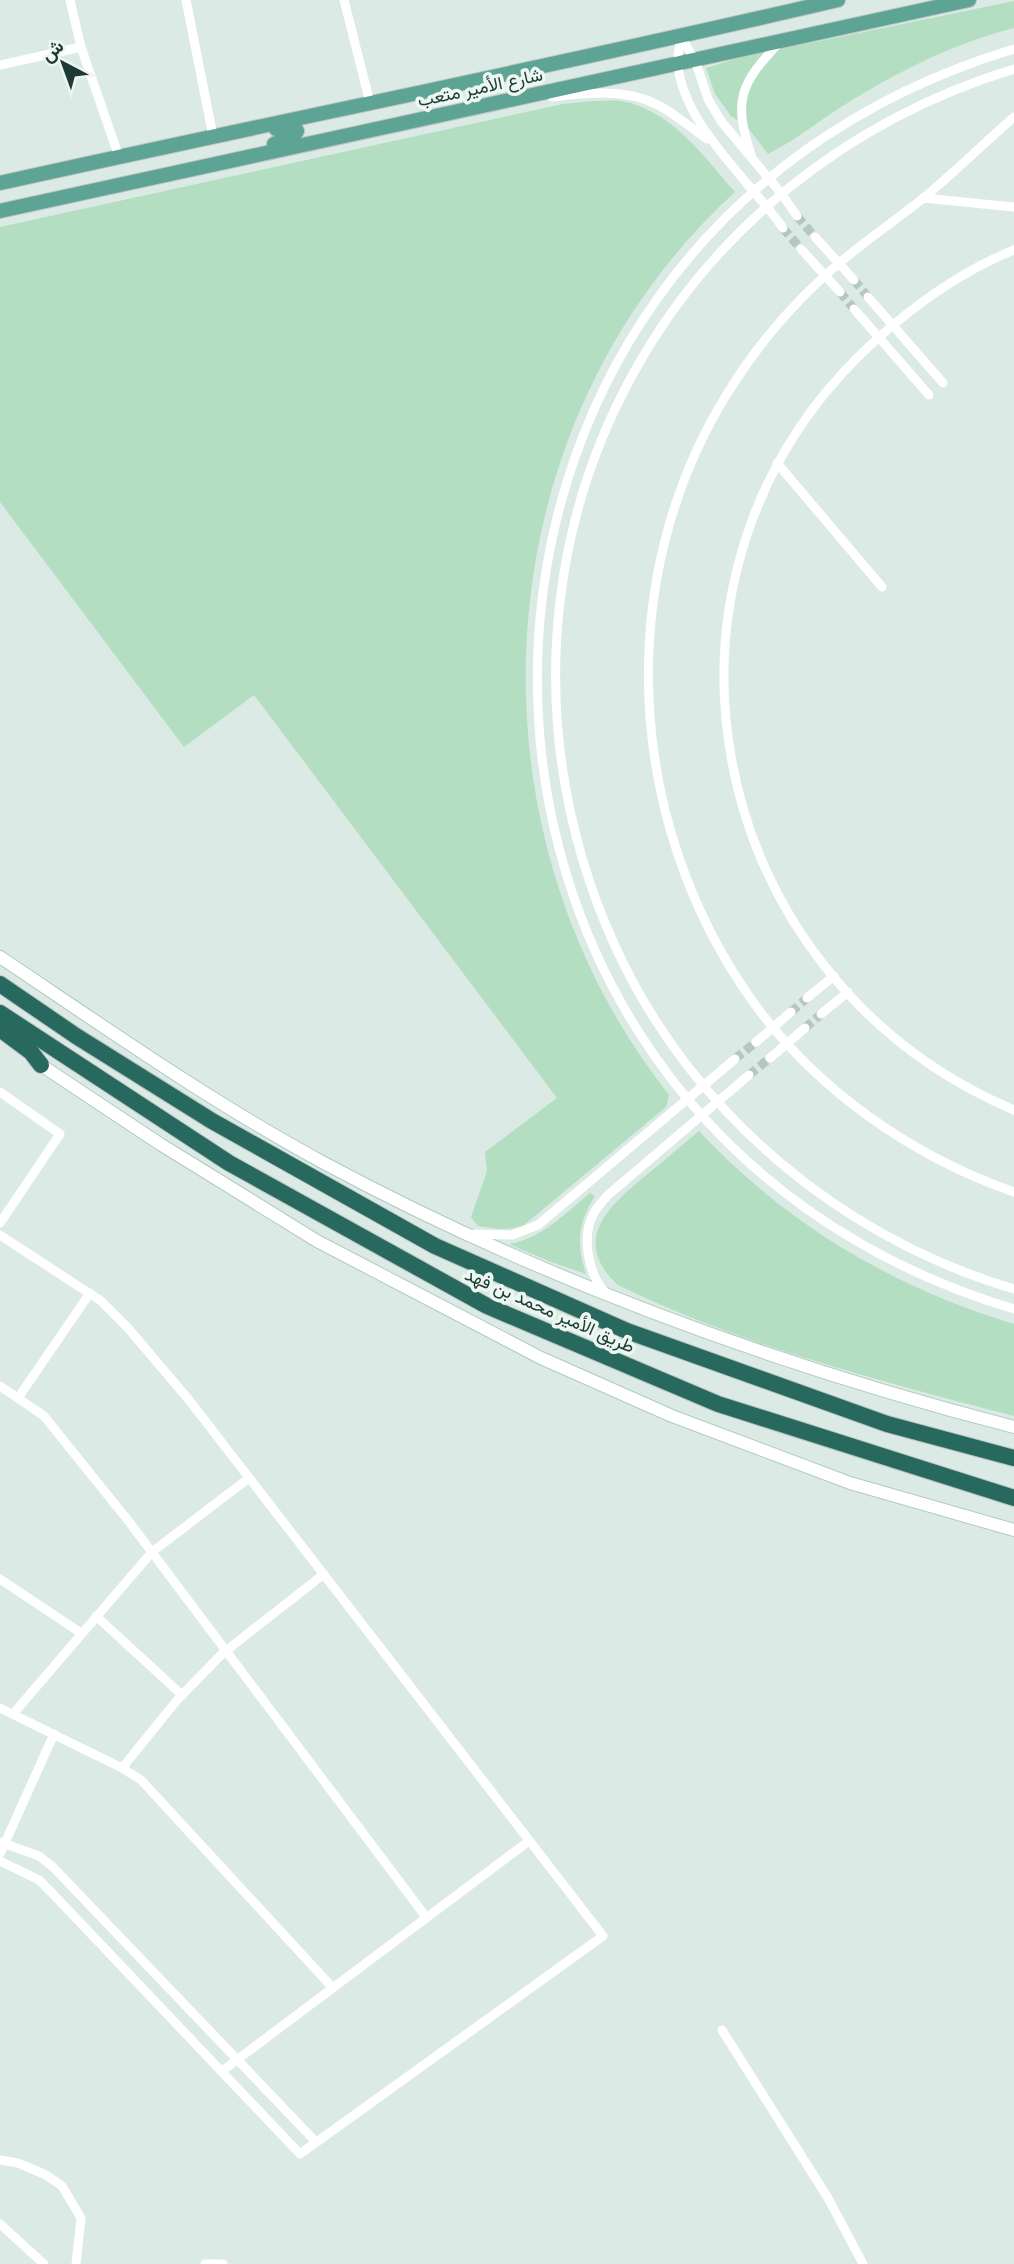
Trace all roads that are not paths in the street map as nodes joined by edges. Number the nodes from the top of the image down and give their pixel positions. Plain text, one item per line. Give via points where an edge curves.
1 (70, 0) edge
2 (186, 0) edge
3 (344, 0) edge
4 (838, 0) edge
5 (969, 0) edge
6 (681, 37) junction
7 (780, 42) junction
8 (81, 47) junction
9 (1014, 49) edge
10 (695, 60) junction
11 (677, 63) junction
12 (0, 65) edge
13 (1014, 69) edge
14 (926, 80) dead end
15 (906, 90) dead end
16 (505, 101) junction
17 (370, 103) junction
18 (1014, 117) edge
19 (696, 126) junction
20 (213, 136) junction
21 (119, 157) junction
22 (752, 160) junction
23 (768, 179) junction
24 (138, 181) junction
25 (0, 183) edge
26 (755, 190) junction
27 (781, 193) junction
28 (923, 198) junction
29 (767, 205) junction
30 (1014, 208) edge
31 (0, 211) edge
32 (797, 216) tunnel mouth
33 (783, 228) tunnel mouth
34 (815, 237) tunnel mouth
35 (801, 249) tunnel mouth
36 (1014, 250) edge
37 (840, 263) junction
38 (827, 275) junction
39 (854, 280) tunnel mouth
40 (840, 292) tunnel mouth
41 (868, 297) tunnel mouth
42 (855, 309) tunnel mouth
43 (893, 324) junction
44 (880, 336) junction
45 (943, 383) dead end
46 (929, 395) dead end
47 (777, 463) junction
48 (882, 587) dead end
49 (0, 957) edge
50 (834, 976) junction
51 (0, 984) edge
52 (848, 992) junction
53 (807, 998) tunnel mouth
54 (791, 1012) tunnel mouth
55 (0, 1013) edge
56 (821, 1014) tunnel mouth
57 (774, 1027) junction
58 (805, 1028) tunnel mouth
59 (0, 1029) edge
60 (0, 1038) edge
61 (756, 1042) tunnel mouth
62 (788, 1043) junction
63 (770, 1058) tunnel mouth
64 (735, 1059) tunnel mouth
65 (41, 1065) junction
66 (749, 1075) tunnel mouth
67 (704, 1087) junction
68 (0, 1092) edge
69 (689, 1100) junction
70 (718, 1102) junction
71 (1014, 1110) edge
72 (703, 1115) junction
73 (1014, 1192) edge
74 (0, 1223) edge
75 (461, 1233) junction
76 (0, 1235) edge
77 (1014, 1289) edge
78 (90, 1293) junction
79 (607, 1294) junction
80 (1014, 1309) edge
81 (0, 1385) edge
82 (18, 1398) junction
83 (1014, 1427) edge
84 (1014, 1458) edge
85 (249, 1478) junction
86 (1014, 1498) edge
87 (1014, 1530) edge
88 (152, 1552) junction
89 (324, 1574) junction
90 (0, 1579) edge
91 (96, 1616) junction
92 (81, 1633) junction
93 (227, 1650) junction
94 (182, 1695) junction
95 (0, 1709) edge
96 (13, 1714) junction
97 (54, 1734) junction
98 (122, 1768) junction
99 (529, 1841) junction
100 (2, 1843) edge
101 (0, 1854) edge
102 (0, 1861) edge
103 (426, 1917) junction
104 (332, 1987) junction
105 (722, 2030) dead end
106 (237, 2057) junction
107 (222, 2071) junction
108 (316, 2142) junction
109 (0, 2160) edge
110 (0, 2224) edge
111 (44, 2264) edge
112 (76, 2264) edge
113 (205, 2264) edge
114 (223, 2264) edge
115 (863, 2264) edge

1 - 8 street
2 - 20 street
3 - 17 street
4 - 6 main road, شارع الأمير متعب
5 - 7 main road, شارع الأمير متعب
6 - 10 street
6 - 11 street
6 - 17 main road, شارع الأمير متعب
7 - 10 main road, شارع الأمير متعب
7 - 22 street via 759,64 740,106
8 - 12 street
8 - 21 street
9 - 14 street
10 - 11 main road, شارع الأمير متعب
10 - 22 street via 708,99
11 - 16 main road, شارع الأمير متعب
11 - 19 street
13 - 27 street via 934,97 894,117
15 - 23 street via 829,132
16 - 19 street via 618,94 657,104
16 - 24 main road, شارع الأمير متعب
17 - 20 main road, شارع الأمير متعب
18 - 28 street
19 - 26 street
20 - 21 main road, شارع الأمير متعب
20 - 24 main road via 287,128 297,131 286,141
21 - 25 main road, شارع الأمير متعب
22 - 23 street
23 - 26 street
23 - 27 street
24 - 31 main road, شارع الأمير متعب
26 - 29 street
26 - 69 street via 668,283 604,387 562,496 545,567 538,635 541,761 554,832 575,900 625,1010
27 - 29 street
27 - 32 street
28 - 30 street
28 - 37 street
29 - 33 street
29 - 67 street via 683,295 626,386 581,502 565,570 557,636 561,759 573,827 593,894 642,1000
34 - 37 street
35 - 38 street
36 - 43 street via 947,284
37 - 38 street
37 - 39 street
38 - 40 street
38 - 57 street via 757,349 708,428 666,537 649,641 652,747 662,804 680,863 722,954
41 - 43 street
42 - 44 street
43 - 44 street
43 - 45 street
44 - 46 street
44 - 47 street via 821,398
47 - 48 street
47 - 50 street via 753,514 730,596 723,691 727,729 737,785 765,864 796,926
49 - 75 main road via 205,1094
50 - 52 street
50 - 53 street
51 - 84 highway, طريق الأمير محمد بن فهد via 212,1121 435,1246 627,1331 887,1424
52 - 56 street
52 - 71 street via 918,1056 978,1094
54 - 57 street
55 - 86 highway, طريق الأمير محمد بن فهد via 229,1163 487,1306 718,1404
57 - 61 street
57 - 62 street
58 - 62 street
59 - 65 highway
60 - 65 main road
62 - 63 street
62 - 73 street via 848,1101 897,1136 943,1162
64 - 67 street
65 - 87 main road via 317,1241 541,1358 672,1416 850,1483
66 - 70 street
67 - 69 street
67 - 70 street
68 - 74 street via 60,1134
69 - 72 street
69 - 75 street via 538,1225 512,1235
70 - 72 street
70 - 77 street via 790,1172 848,1214 932,1259
72 - 79 street via 608,1195 593,1214 588,1245 595,1277
72 - 80 street via 778,1187 837,1230 924,1276
75 - 79 main road
76 - 78 street
78 - 82 street
78 - 85 street via 151,1353
79 - 83 main road via 824,1374
81 - 82 street
82 - 88 street via 44,1416
85 - 88 street
85 - 89 street
88 - 91 street
88 - 93 street
89 - 93 street
89 - 99 street
90 - 92 street
91 - 92 street
91 - 94 street
92 - 96 street
93 - 94 street
93 - 103 street
94 - 98 street
95 - 96 street
96 - 97 street
97 - 98 street
97 - 100 street
98 - 104 street via 141,1780
99 - 103 street
99 - 108 street via 603,1936
100 - 101 street
100 - 106 street via 39,1856 53,1867
102 - 107 street via 39,1880
103 - 104 street
104 - 106 street
105 - 115 street via 828,2198
106 - 107 street
106 - 108 street
107 - 108 street via 300,2154
109 - 112 street via 46,2175 68,2194 81,2218
110 - 111 street
113 - 114 street

